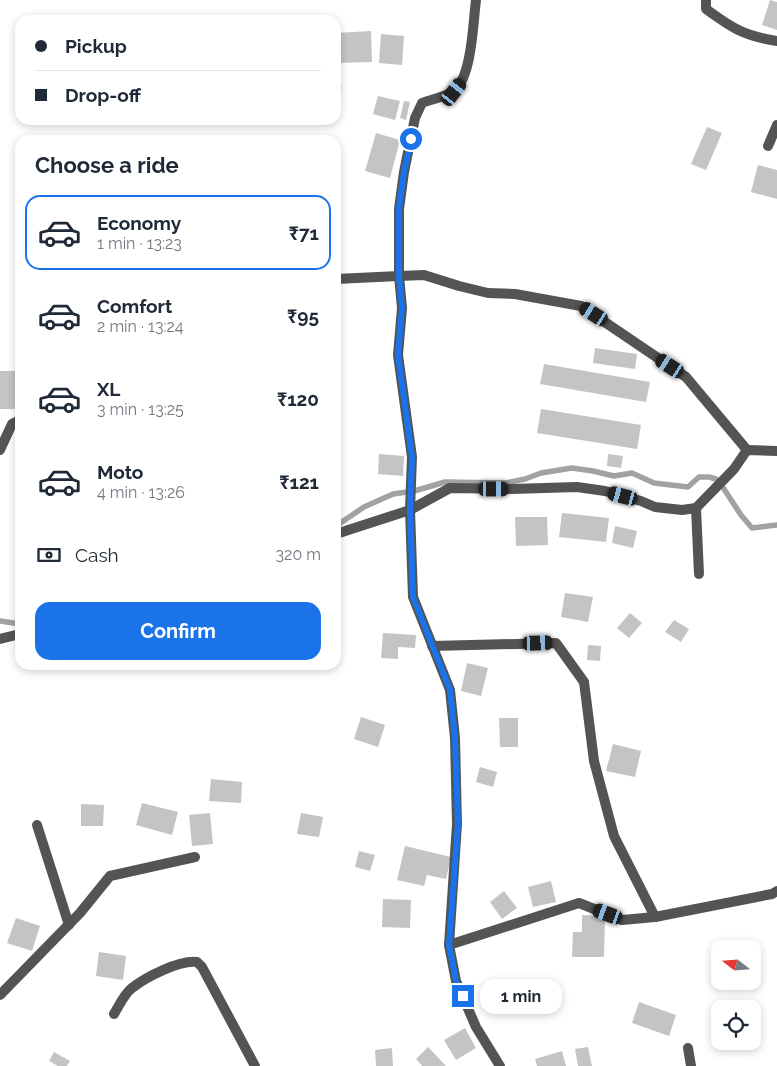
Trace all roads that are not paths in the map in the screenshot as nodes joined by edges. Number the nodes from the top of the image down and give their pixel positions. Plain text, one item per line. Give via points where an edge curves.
1 (476, 0) edge
2 (706, 0) edge
3 (777, 41) edge
4 (777, 125) edge
5 (768, 146) dead end
6 (399, 276) junction
7 (341, 278) edge
8 (15, 422) edge
9 (0, 450) edge
10 (748, 450) junction
11 (777, 451) edge
12 (696, 508) junction
13 (410, 510) junction
14 (341, 532) edge
15 (699, 574) dead end
16 (15, 635) edge
17 (0, 639) edge
18 (432, 646) junction
19 (37, 825) dead end
20 (195, 857) dead end
21 (777, 891) edge
22 (655, 917) junction
23 (69, 925) junction
24 (449, 945) junction
25 (0, 995) edge
26 (114, 1014) dead end
27 (688, 1048) dead end
28 (255, 1066) edge
29 (500, 1066) edge
30 (691, 1066) edge

1 - 6 street via 468,66 462,81 454,92 422,103 415,118 399,208
2 - 3 street via 706,8 734,29 756,38
4 - 5 street
6 - 7 street
6 - 10 street via 424,275 488,293 515,294 581,306 686,377
6 - 13 street via 402,308 398,355 412,457
8 - 9 street
10 - 11 street
10 - 12 street
12 - 13 street via 655,507 605,491 577,487 450,488
12 - 15 street
13 - 14 street
13 - 18 street via 413,597
16 - 17 street
18 - 22 street via 556,643 584,682 594,761 614,836
18 - 24 street via 450,690 455,738 458,824
19 - 23 street
20 - 23 street via 110,876
21 - 22 street
22 - 24 street via 622,920 579,904
23 - 25 street
24 - 29 street via 456,981 476,1027
26 - 28 street via 131,989 172,967 187,961 196,962 202,967
27 - 30 street

